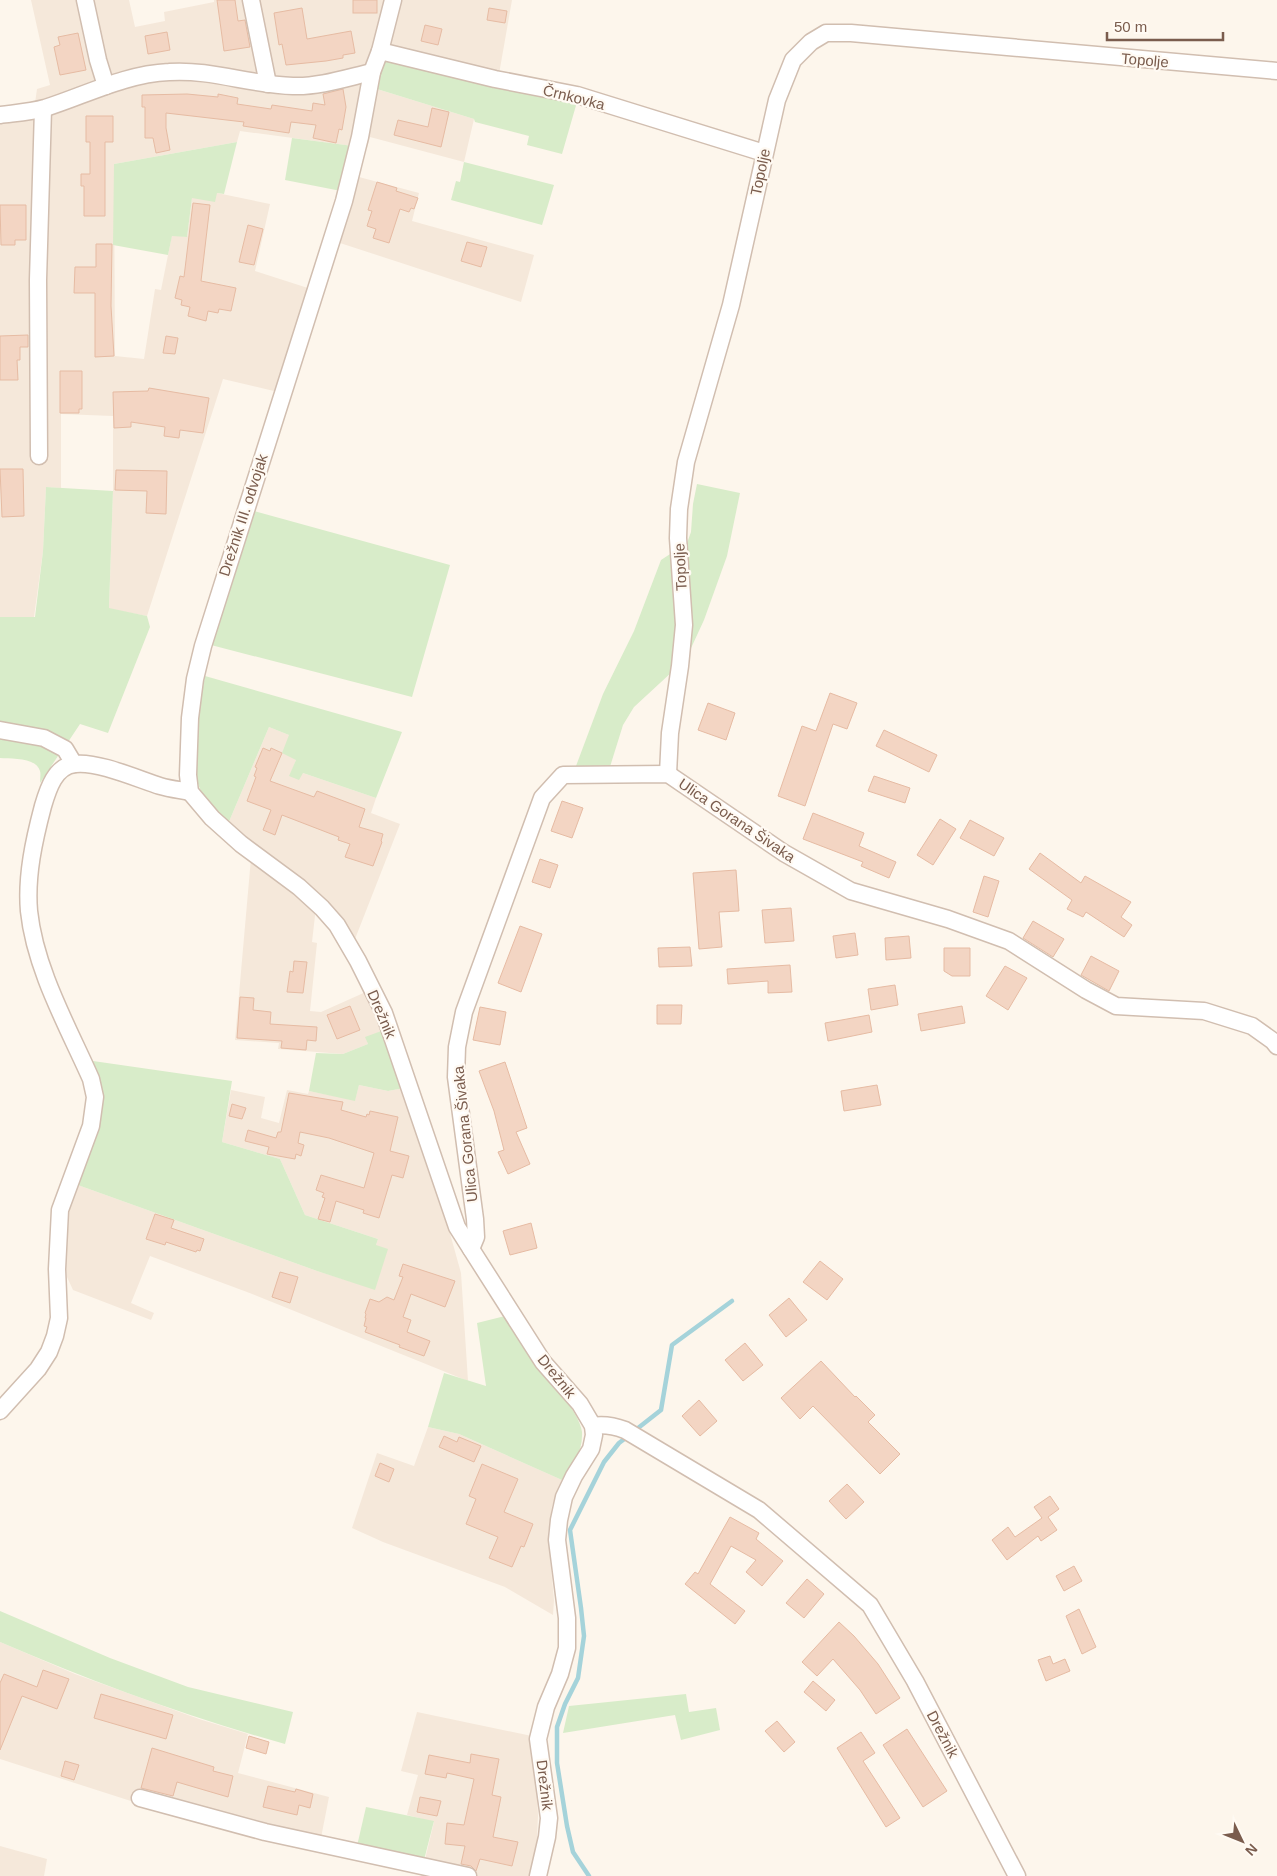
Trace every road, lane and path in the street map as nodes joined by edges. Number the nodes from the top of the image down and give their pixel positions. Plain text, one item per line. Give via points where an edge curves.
1 (85, 0) edge
2 (251, 0) edge
3 (393, 0) edge
4 (380, 51) junction
5 (1277, 71) edge
6 (372, 72) junction
7 (268, 84) junction
8 (106, 86) junction
9 (43, 109) junction
10 (0, 115) edge
11 (764, 154) junction
12 (39, 456) dead end
13 (0, 730) edge
14 (74, 764) junction
15 (668, 774) junction
16 (190, 792) junction
17 (1277, 1046) edge
18 (471, 1249) junction
19 (0, 1411) edge
20 (592, 1426) junction
21 (140, 1798) dead end
22 (468, 1876) edge
23 (538, 1876) edge
24 (1017, 1876) edge

1 - 8 street
2 - 7 street
3 - 4 street, Drežnik III. odvojak
4 - 6 street, Drežnik III. odvojak
4 - 11 street, Črnkovka via 577,95
5 - 11 street, Topolje via 826,33 811,42 793,60 777,100
6 - 7 street via 313,85
6 - 16 street, Drežnik III. odvojak via 344,201 203,646 190,718
7 - 8 street via 205,73 169,72 135,76
8 - 9 street
9 - 10 street
9 - 12 street via 38,280
11 - 15 street, Topolje via 731,305 686,462 678,538 684,624
13 - 14 street via 44,738 66,749
14 - 16 street via 88,764
14 - 19 street via 55,775 46,794 35,837 29,911 38,958 91,1079 95,1097 91,1126 60,1210 56,1336 38,1368
15 - 17 street, Ulica Gorana Šivaka via 784,854 851,891 948,919 1009,941 1116,1006 1204,1011 1252,1026
15 - 18 street, Ulica Gorana Šivaka via 564,775 542,798 464,1012 457,1048 456,1077 476,1237
16 - 18 street, Drežnik via 212,818 322,908 342,932 384,1013 457,1227
18 - 20 street, Drežnik via 543,1362 580,1404
20 - 23 street, Drežnik via 592,1449 574,1476 559,1520 557,1540 567,1618 567,1648 538,1739 549,1818
20 - 24 street, Drežnik via 602,1424 626,1430 759,1510 870,1605 915,1681
21 - 22 street via 265,1832

